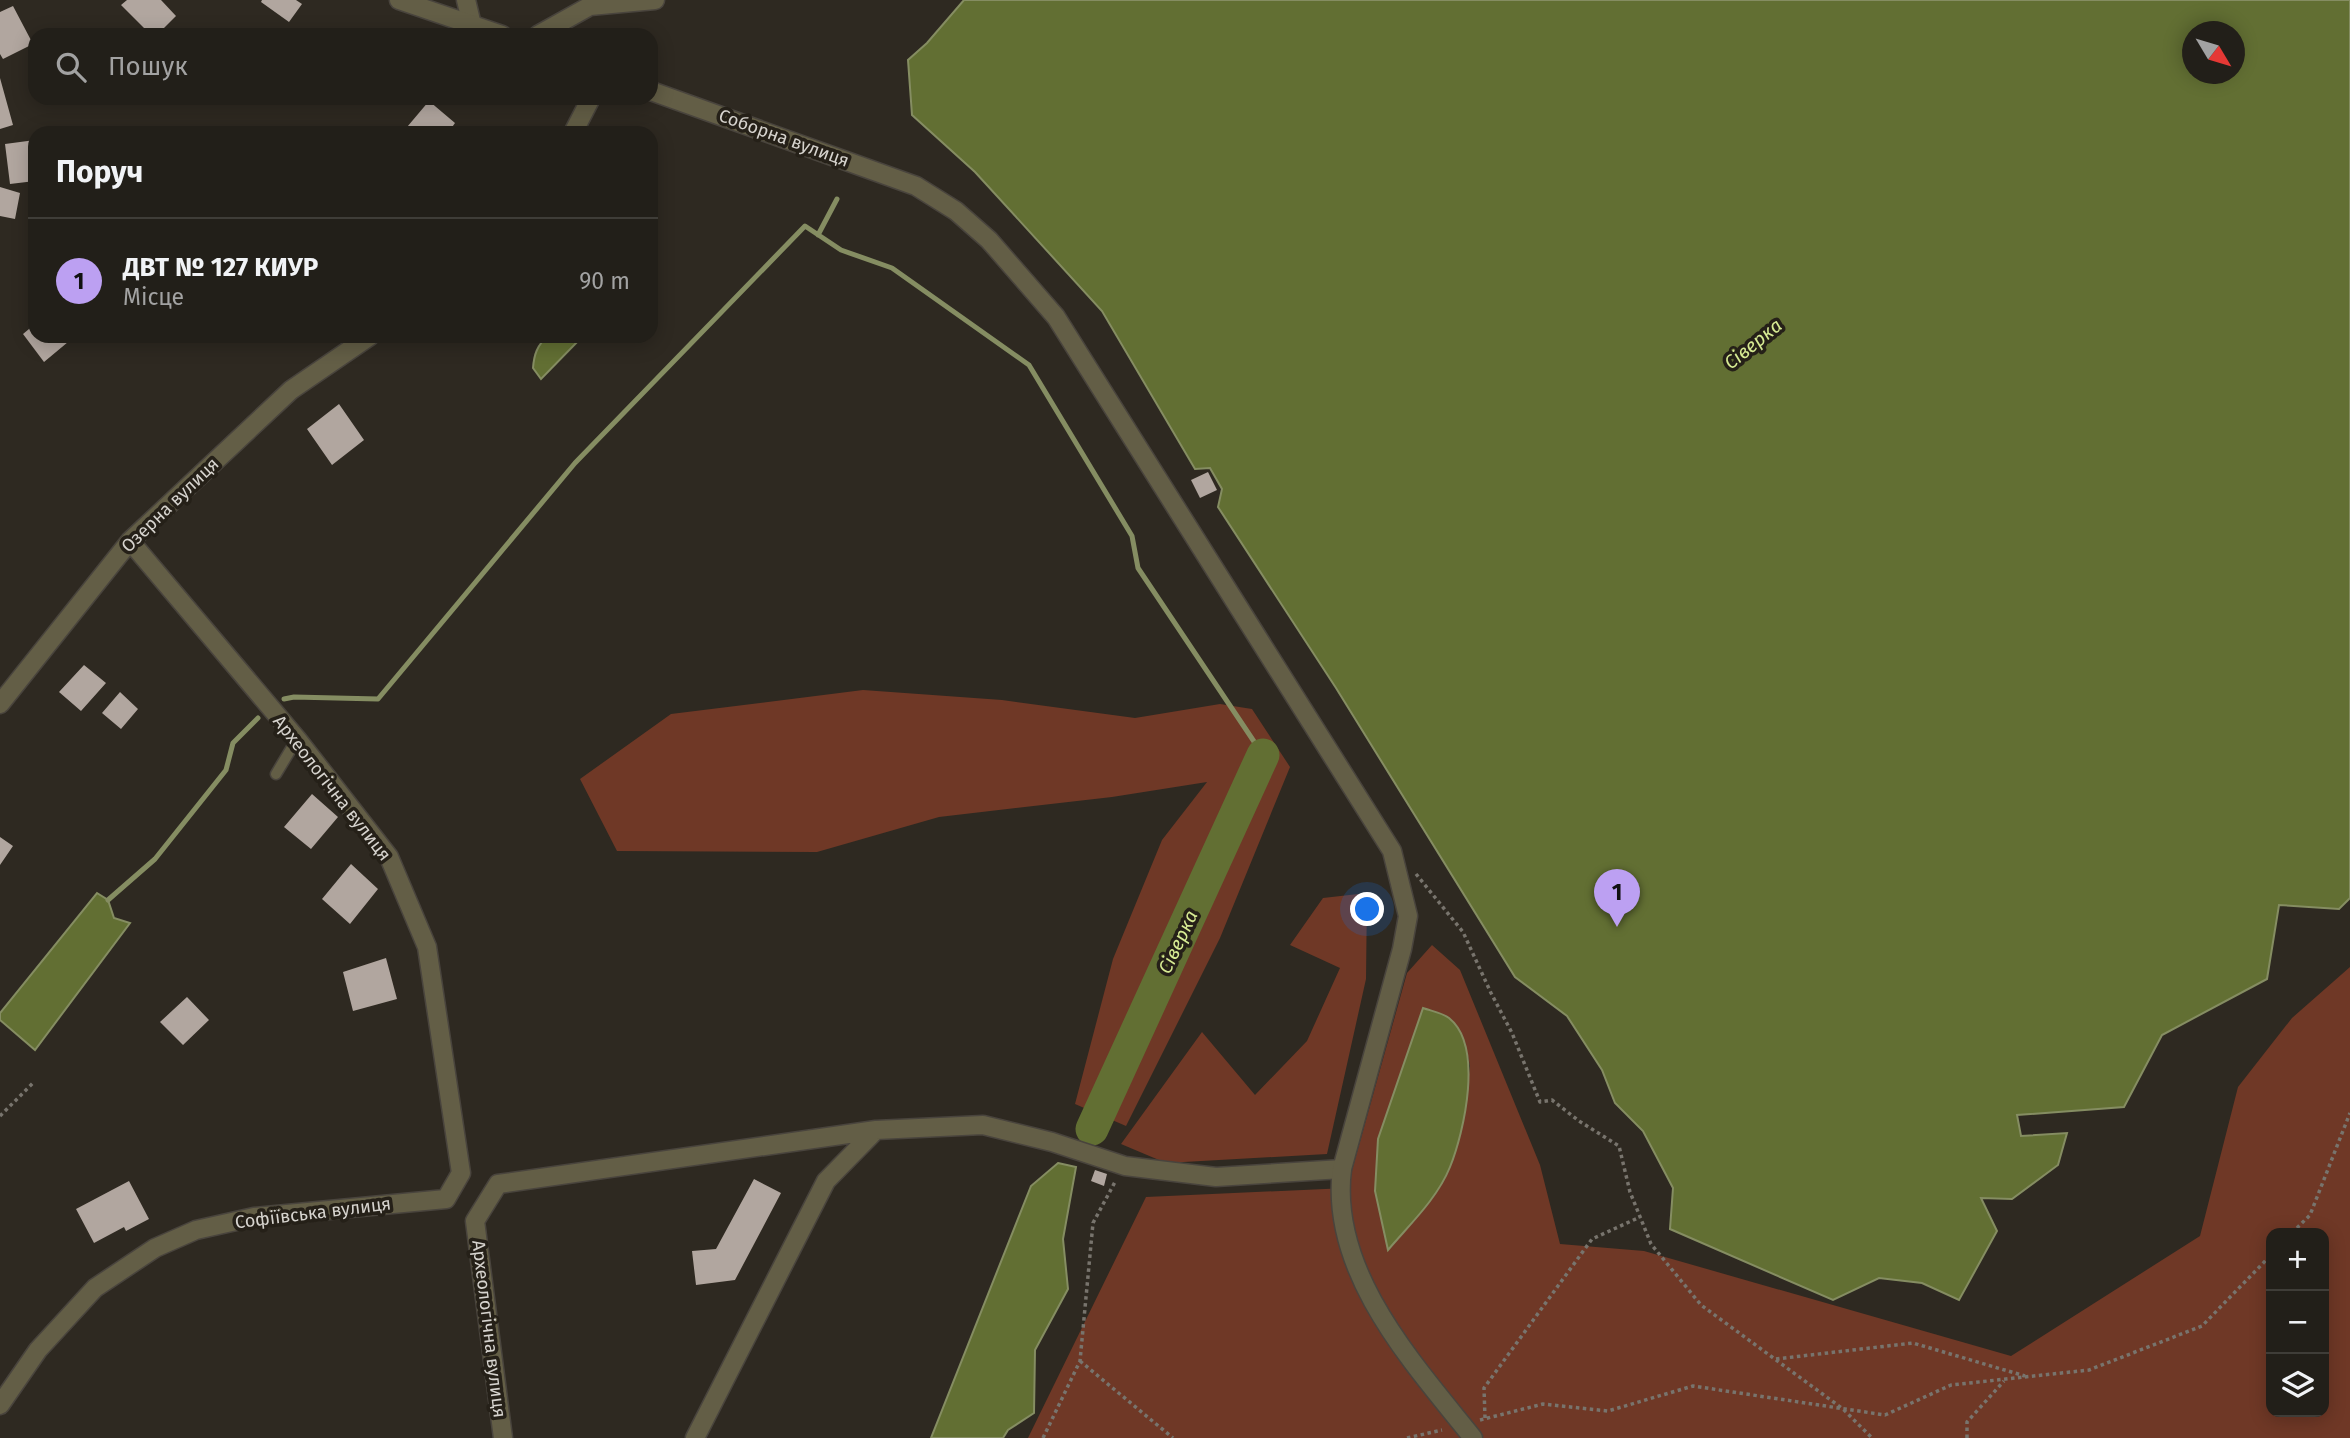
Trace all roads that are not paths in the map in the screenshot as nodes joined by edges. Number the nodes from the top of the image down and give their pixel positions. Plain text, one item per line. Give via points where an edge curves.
1 (399, 0) edge
2 (466, 0) edge
3 (655, 0) edge
4 (472, 25) junction
5 (481, 28) edge
6 (551, 28) edge
7 (658, 94) edge
8 (587, 105) edge
9 (577, 126) edge
10 (360, 343) edge
11 (130, 541) junction
12 (0, 705) edge
13 (297, 739) junction
14 (276, 774) dead end
15 (876, 1130) junction
16 (1342, 1169) junction
17 (446, 1199) joint
18 (0, 1405) edge
19 (1468, 1431) edge
20 (503, 1438) edge
21 (695, 1438) edge

1 - 4 street
2 - 4 street
3 - 6 street via 590,6
4 - 5 street
7 - 16 street, Соборна вулиця via 916,186 956,211 989,240 1056,317 1392,851 1408,916
8 - 9 street
10 - 11 street, Озерна вулиця via 291,390
11 - 12 street, Озерна вулиця
11 - 13 street, Археологічна вулиця
13 - 14 lane
13 - 17 street, Археологічна вулиця via 389,856 427,947 461,1173
15 - 16 street via 983,1125 1125,1166 1216,1177
15 - 20 street, Археологічна вулиця via 498,1184 475,1221
15 - 21 street via 826,1181
16 - 19 street, Соборна вулиця via 1347,1239 1371,1300 1403,1350
17 - 18 street, Софіївська вулиця via 254,1217 197,1230 155,1248 95,1288 38,1350

